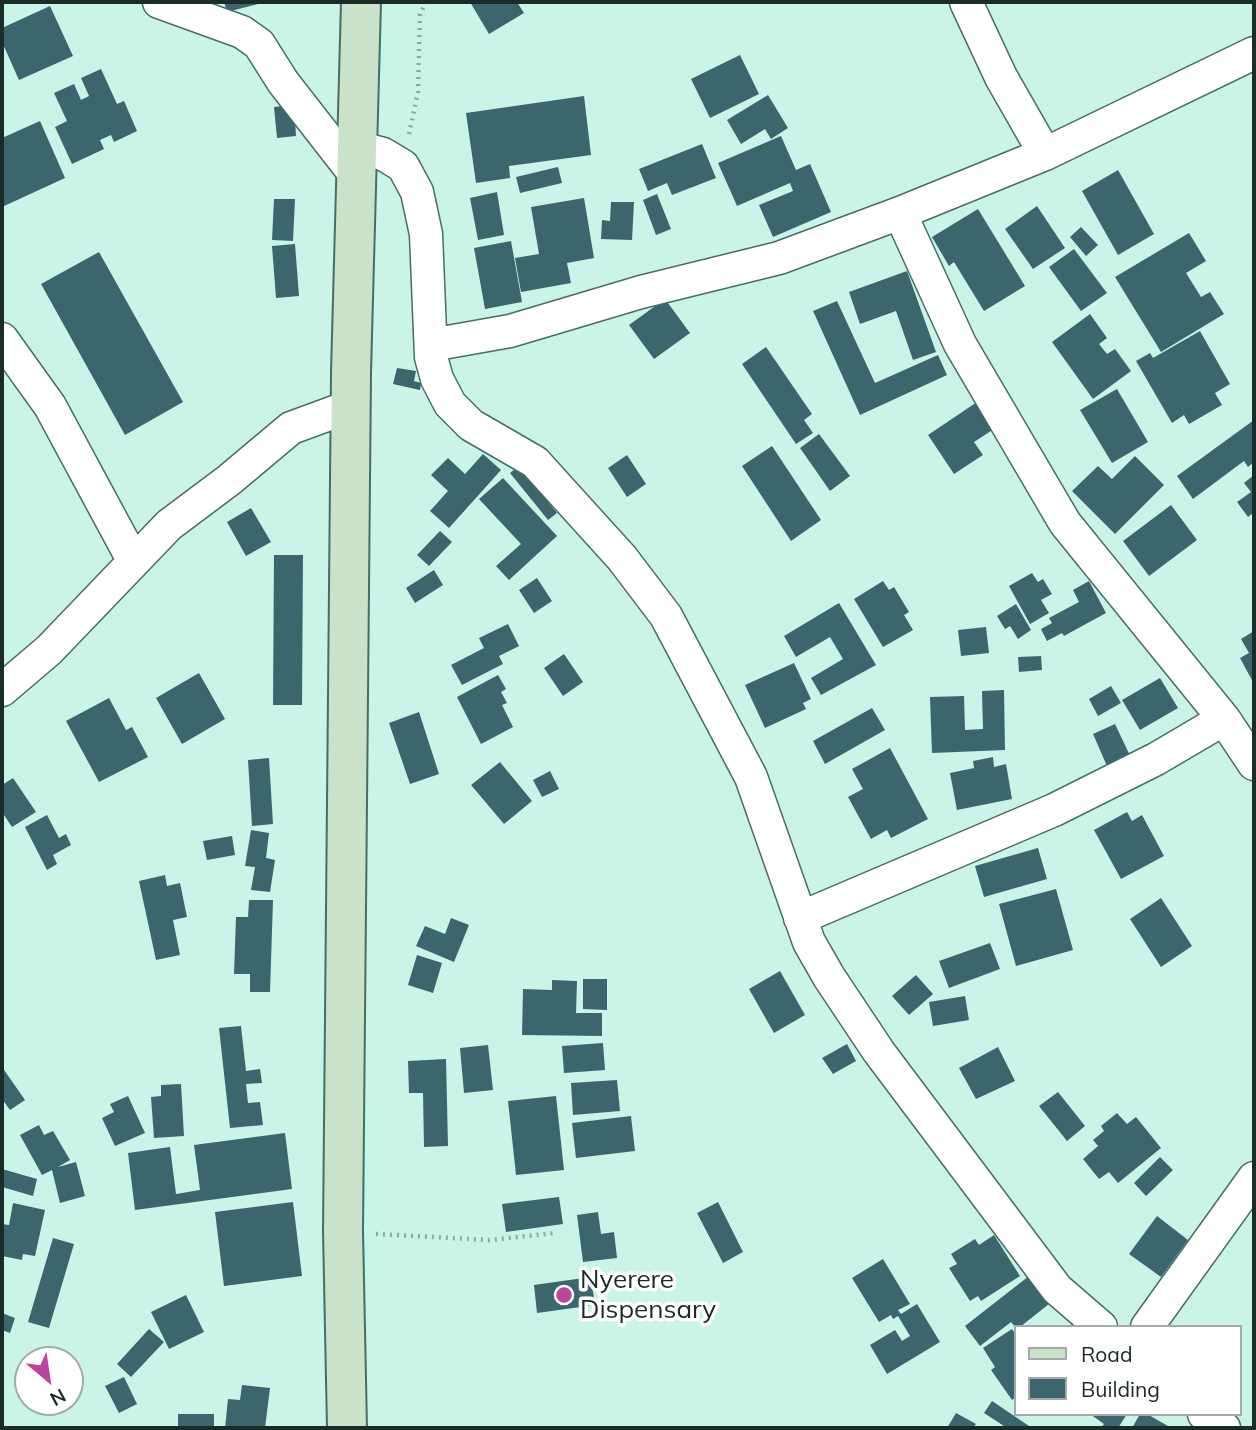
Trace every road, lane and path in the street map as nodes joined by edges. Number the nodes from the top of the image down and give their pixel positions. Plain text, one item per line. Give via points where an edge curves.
1 (159, 2) edge
2 (361, 2) edge
3 (426, 2) edge
4 (966, 2) edge
5 (1254, 53) edge
6 (1045, 154) junction
7 (357, 162) junction
8 (403, 166) junction
9 (900, 214) junction
10 (431, 345) junction
11 (6, 352) edge
12 (351, 406) junction
13 (133, 560) junction
14 (2, 690) edge
15 (1239, 727) edge
16 (1254, 764) edge
17 (800, 918) junction
18 (1254, 1178) edge
19 (344, 1231) junction
20 (556, 1233) dead end
21 (1099, 1325) edge
22 (1148, 1325) edge
23 (347, 1428) edge

1 - 7 street via 242,32 259,44 283,82
2 - 7 main road
3 - 8 path via 420,14 418,92
4 - 6 street via 1001,77
5 - 6 street
6 - 9 street
7 - 8 street via 383,154
7 - 12 main road
8 - 10 street via 417,192 426,234
9 - 10 street via 779,258 510,331
9 - 15 street via 960,344 1065,523
10 - 17 street via 437,379 450,404 471,425 535,462 622,558 666,616 751,777
11 - 13 street via 50,405
12 - 13 street via 290,428 169,525
12 - 19 main road
13 - 14 street via 58,641
15 - 16 street
15 - 17 street via 1156,759 1054,810
17 - 21 street via 808,942 879,1052 1057,1289
18 - 22 street
19 - 20 path via 489,1240
19 - 23 main road

